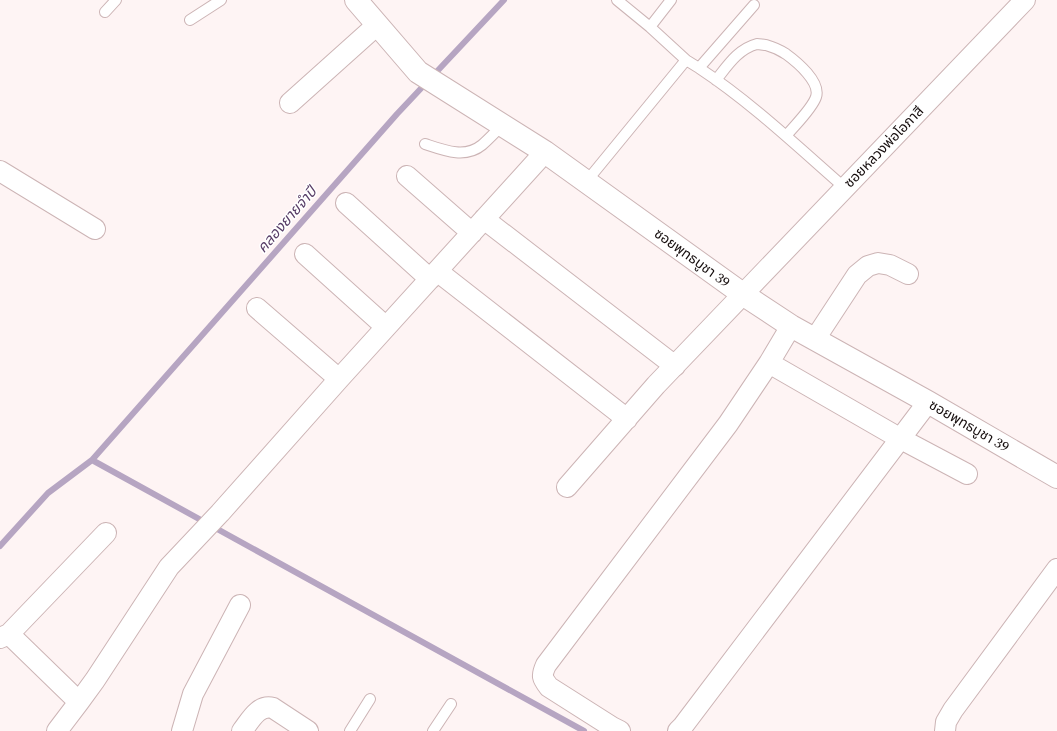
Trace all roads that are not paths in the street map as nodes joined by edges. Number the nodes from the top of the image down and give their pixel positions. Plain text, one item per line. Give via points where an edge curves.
1 (116, 0) edge
2 (221, 0) edge
3 (356, 0) edge
4 (617, 0) edge
5 (671, 0) edge
6 (1025, 0) edge
7 (754, 5) dead end
8 (105, 12) dead end
9 (190, 20) dead end
10 (377, 26) junction
11 (650, 27) junction
12 (686, 60) junction
13 (699, 68) junction
14 (716, 80) junction
15 (290, 103) dead end
16 (503, 125) junction
17 (786, 136) junction
18 (425, 144) dead end
19 (545, 152) junction
20 (0, 171) edge
21 (407, 176) dead end
22 (586, 182) junction
23 (845, 188) junction
24 (346, 204) dead end
25 (478, 226) junction
26 (94, 229) dead end
27 (305, 254) dead end
28 (908, 274) dead end
29 (433, 275) junction
30 (744, 295) junction
31 (256, 308) dead end
32 (791, 326) junction
33 (386, 328) junction
34 (815, 339) junction
35 (769, 363) junction
36 (675, 366) junction
37 (339, 379) junction
38 (928, 402) junction
39 (627, 418) junction
40 (901, 439) junction
41 (967, 474) dead end
42 (1057, 477) edge
43 (567, 487) dead end
44 (106, 533) dead end
45 (1057, 569) edge
46 (240, 605) dead end
47 (4, 636) edge
48 (370, 699) dead end
49 (79, 702) junction
50 (451, 704) dead end
51 (57, 731) edge
52 (182, 731) edge
53 (242, 731) edge
54 (308, 731) edge
55 (350, 731) edge
56 (433, 731) edge
57 (620, 731) edge
58 (678, 731) edge
59 (945, 731) edge

1 - 8 lane
2 - 9 lane
3 - 10 street, ซอยพุทธบูชา 39
4 - 11 lane
5 - 11 lane
6 - 23 street, ซอยหลวงพ่อโอภาสี
7 - 13 lane
10 - 15 street
10 - 16 street, ซอยพุทธบูชา 39 via 418,72
11 - 12 lane
12 - 13 lane
12 - 22 lane
13 - 14 lane
14 - 17 lane
14 - 17 lane via 744,49 759,44 785,53 801,66 815,84 816,96
16 - 18 lane via 481,146 466,152 450,152
16 - 19 street, ซอยพุทธบูชา 39
17 - 23 lane
19 - 22 street, ซอยพุทธบูชา 39
19 - 25 street
20 - 26 street
21 - 25 street
22 - 30 street, ซอยพุทธบูชา 39
23 - 30 street, ซอยหลวงพ่อโอภาสี
24 - 29 street
25 - 29 street
25 - 36 street
27 - 33 street
28 - 34 street via 878,263 868,266 857,275
29 - 33 street
29 - 39 street
30 - 32 street, ซอยพุทธบูชา 39
30 - 36 street, ซอยหลวงพ่อโอภาสี
31 - 37 street
32 - 34 street, ซอยพุทธบูชา 39
32 - 35 street
33 - 37 street
34 - 38 street, ซอยพุทธบูชา 39
35 - 40 street
35 - 57 street via 728,424 543,672 542,677 549,687
36 - 39 street, ซอยหลวงพ่อโอภาสี
37 - 49 street via 169,567
38 - 40 street
38 - 42 street, ซอยพุทธบูชา 39
39 - 43 street, ซอยหลวงพ่อโอภาสี
40 - 41 street
40 - 58 street
44 - 47 street
45 - 59 street via 953,710 946,722
46 - 52 street via 193,694
47 - 49 street
48 - 55 lane
49 - 51 street
50 - 56 lane
53 - 54 street via 256,713 267,707 273,708

